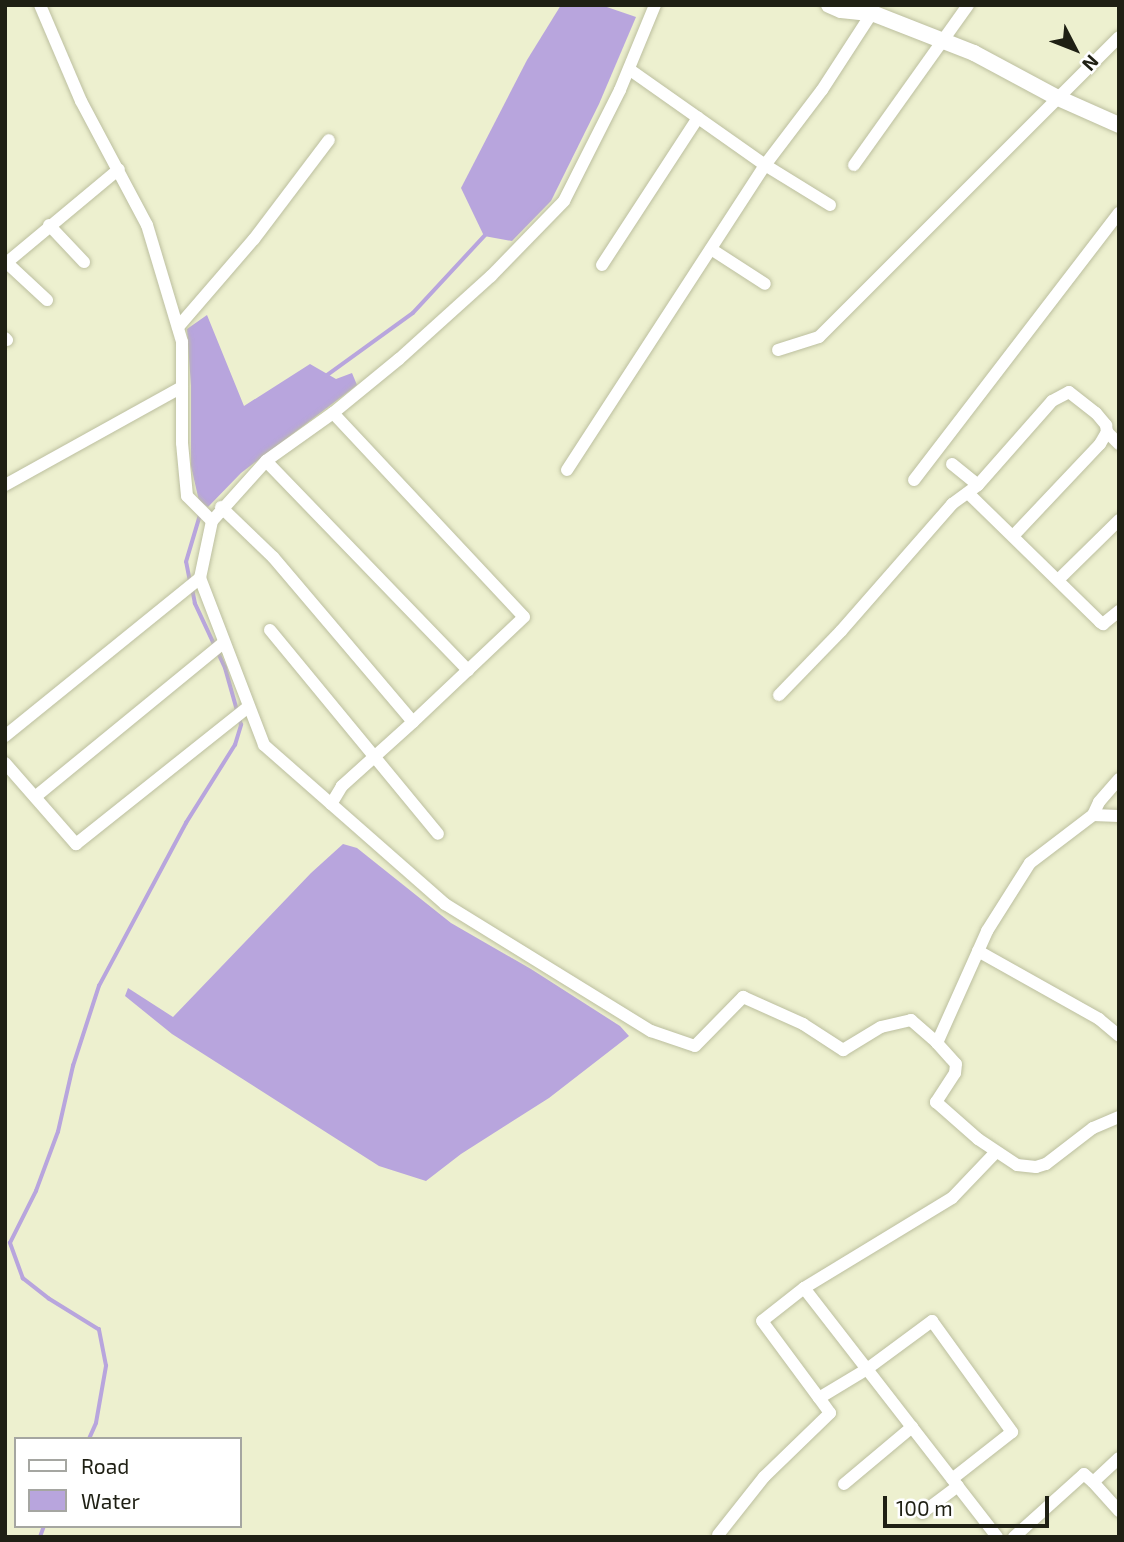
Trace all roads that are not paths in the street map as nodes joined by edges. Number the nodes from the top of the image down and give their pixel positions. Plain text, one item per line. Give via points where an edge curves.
1 (40, 5) edge
2 (655, 5) edge
3 (830, 5) edge
4 (968, 5) edge
5 (872, 13) junction
6 (1119, 37) edge
7 (944, 41) junction
8 (629, 69) junction
9 (1056, 97) junction
10 (698, 118) junction
11 (1119, 125) edge
12 (329, 139) dead end
13 (765, 165) junction
14 (854, 165) dead end
15 (119, 169) junction
16 (830, 205) dead end
17 (1119, 213) edge
18 (49, 225) junction
19 (711, 248) junction
20 (84, 262) dead end
21 (6, 263) edge
22 (602, 265) dead end
23 (765, 285) dead end
24 (47, 300) dead end
25 (178, 327) junction
26 (778, 349) dead end
27 (182, 387) junction
28 (333, 413) junction
29 (1107, 432) junction
30 (1119, 444) edge
31 (266, 461) junction
32 (952, 464) dead end
33 (567, 470) dead end
34 (914, 480) dead end
35 (5, 485) edge
36 (973, 489) junction
37 (221, 507) junction
38 (205, 514) junction
39 (1119, 520) edge
40 (1014, 535) junction
41 (1058, 580) junction
42 (194, 582) junction
43 (1119, 611) edge
44 (270, 630) dead end
45 (219, 647) junction
46 (468, 670) junction
47 (779, 695) dead end
48 (241, 712) junction
49 (413, 722) junction
50 (5, 736) edge
51 (374, 756) junction
52 (5, 763) edge
53 (1119, 779) edge
54 (35, 797) junction
55 (331, 804) junction
56 (1093, 815) junction
57 (1119, 816) edge
58 (438, 834) dead end
59 (978, 951) junction
60 (1119, 1036) edge
61 (937, 1042) junction
62 (1119, 1117) edge
63 (995, 1153) junction
64 (804, 1289) junction
65 (867, 1369) junction
66 (819, 1398) junction
67 (912, 1427) junction
68 (1119, 1458) edge
69 (955, 1482) junction
70 (1093, 1482) junction
71 (844, 1484) dead end
72 (1119, 1511) edge
73 (922, 1513) dead end
74 (718, 1535) dead end
75 (998, 1537) edge
76 (1014, 1537) edge

1 - 15 street via 81,102
2 - 8 street
3 - 5 street
4 - 7 street
5 - 7 street
5 - 13 street
6 - 9 street
7 - 9 street
7 - 14 street
8 - 10 street
8 - 28 street via 564,201 491,276
9 - 11 street
9 - 26 street via 819,337
10 - 13 street
10 - 22 street
12 - 25 street via 254,239
13 - 16 street
13 - 19 street
15 - 18 street
15 - 25 street via 147,225
17 - 34 street
18 - 20 street
18 - 21 street
19 - 23 street
19 - 33 street
21 - 24 street
25 - 27 street via 183,342
27 - 35 street
27 - 38 street via 187,496
28 - 31 street
28 - 46 street via 524,617
29 - 30 street
29 - 36 street via 1107,425 1080,399 1069,392 1062,394
29 - 40 street
31 - 37 street
31 - 46 street
32 - 36 street
36 - 40 street
36 - 47 street via 952,504
37 - 38 street
37 - 49 street via 273,557
38 - 42 street
39 - 41 street
40 - 41 street
41 - 43 street via 1103,624
42 - 45 street
42 - 50 street
44 - 51 street
45 - 48 street
45 - 54 street
46 - 49 street
48 - 54 street via 76,844
48 - 55 street via 264,744
49 - 51 street
51 - 55 street via 342,786
51 - 58 street
52 - 54 street
53 - 56 street
55 - 61 street via 445,904 651,1031 695,1046 743,996 803,1024 843,1050 881,1027 911,1020
56 - 57 street
56 - 59 street via 1030,863
59 - 60 street via 1099,1019
59 - 61 street
61 - 63 street via 956,1064 936,1102
62 - 63 street via 1093,1128 1036,1167 1017,1165
63 - 64 street via 952,1198
64 - 65 street
64 - 66 street via 762,1321
65 - 66 street
65 - 67 street
65 - 69 street via 932,1321 1012,1432
66 - 74 street via 830,1413 764,1478
67 - 69 street
67 - 71 street
68 - 70 street
69 - 73 street
69 - 75 street
70 - 72 street
70 - 76 street via 1084,1474

